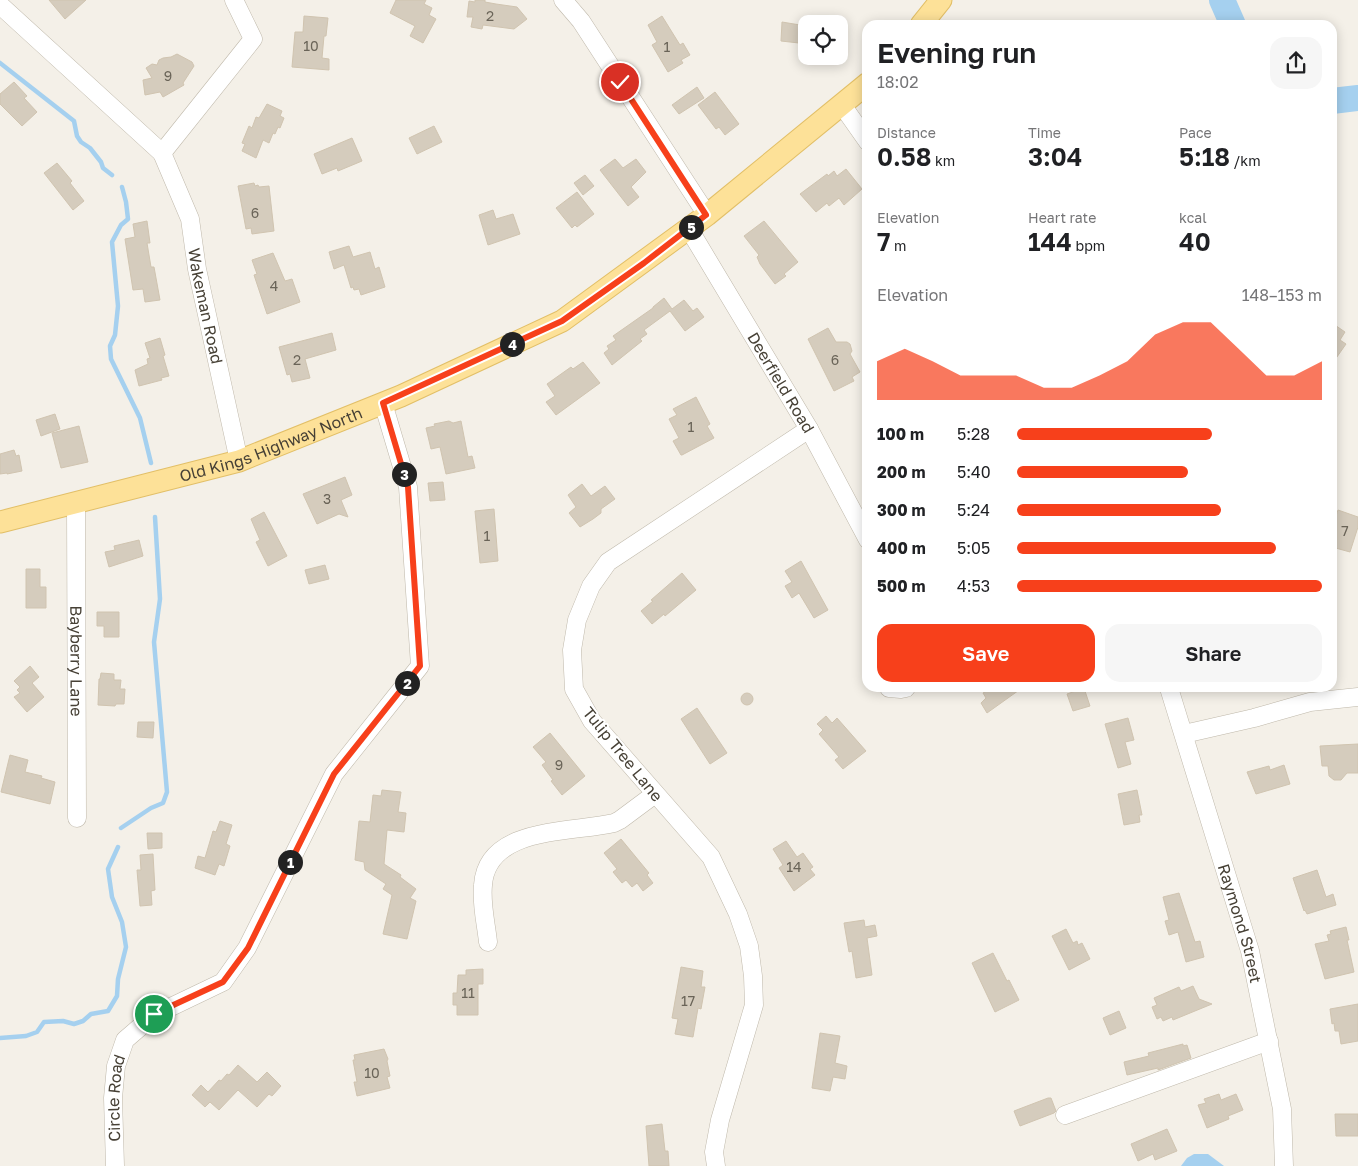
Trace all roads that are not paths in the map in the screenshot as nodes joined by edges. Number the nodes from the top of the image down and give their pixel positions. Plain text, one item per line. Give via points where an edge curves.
1 (234, 0) edge
2 (563, 0) edge
3 (940, 0) edge
4 (0, 5) edge
5 (925, 20) edge
6 (862, 88) edge
7 (842, 105) junction
8 (862, 133) edge
9 (162, 153) junction
10 (706, 215) junction
11 (689, 229) junction
12 (383, 403) junction
13 (809, 429) junction
14 (239, 461) junction
15 (76, 503) junction
16 (0, 522) edge
17 (862, 529) edge
18 (1169, 692) edge
19 (1358, 697) edge
20 (1184, 734) junction
21 (655, 794) junction
22 (77, 818) dead end
23 (488, 942) dead end
24 (1269, 1041) junction
25 (1065, 1116) dead end
26 (115, 1166) edge
27 (716, 1166) edge
28 (1284, 1166) edge

1 - 9 street via 254,39
2 - 10 street via 581,21
3 - 5 main road
4 - 9 street, Wakeman Road
6 - 7 main road, Old Kings Highway North
7 - 8 street
7 - 10 main road, Old Kings Highway North
9 - 14 street, Wakeman Road via 190,219 197,269
10 - 11 main road, Old Kings Highway North
11 - 12 main road, Old Kings Highway North via 562,321
11 - 13 street, Deerfield Road
12 - 14 main road, Old Kings Highway North
12 - 26 street, Circle Road via 408,487 420,666 334,774 248,948 223,982 154,1014 125,1040 116,1066 113,1098
13 - 17 street, Deerfield Road
13 - 21 street, Tulip Tree Lane via 608,562 591,586 577,620 572,650 574,689 592,721
14 - 15 main road, Old Kings Highway North
15 - 16 main road, Old Kings Highway North
15 - 22 street, Bayberry Lane
18 - 20 street, Raymond Street
19 - 20 street via 1310,702
20 - 24 street, Raymond Street via 1250,951
21 - 23 street via 614,823 538,834 498,852 487,867 482,885
21 - 27 street, Tulip Tree Lane via 711,857 738,914 749,946 754,976 754,1004 720,1120 714,1152
24 - 25 street
24 - 28 street, Raymond Street via 1282,1108

